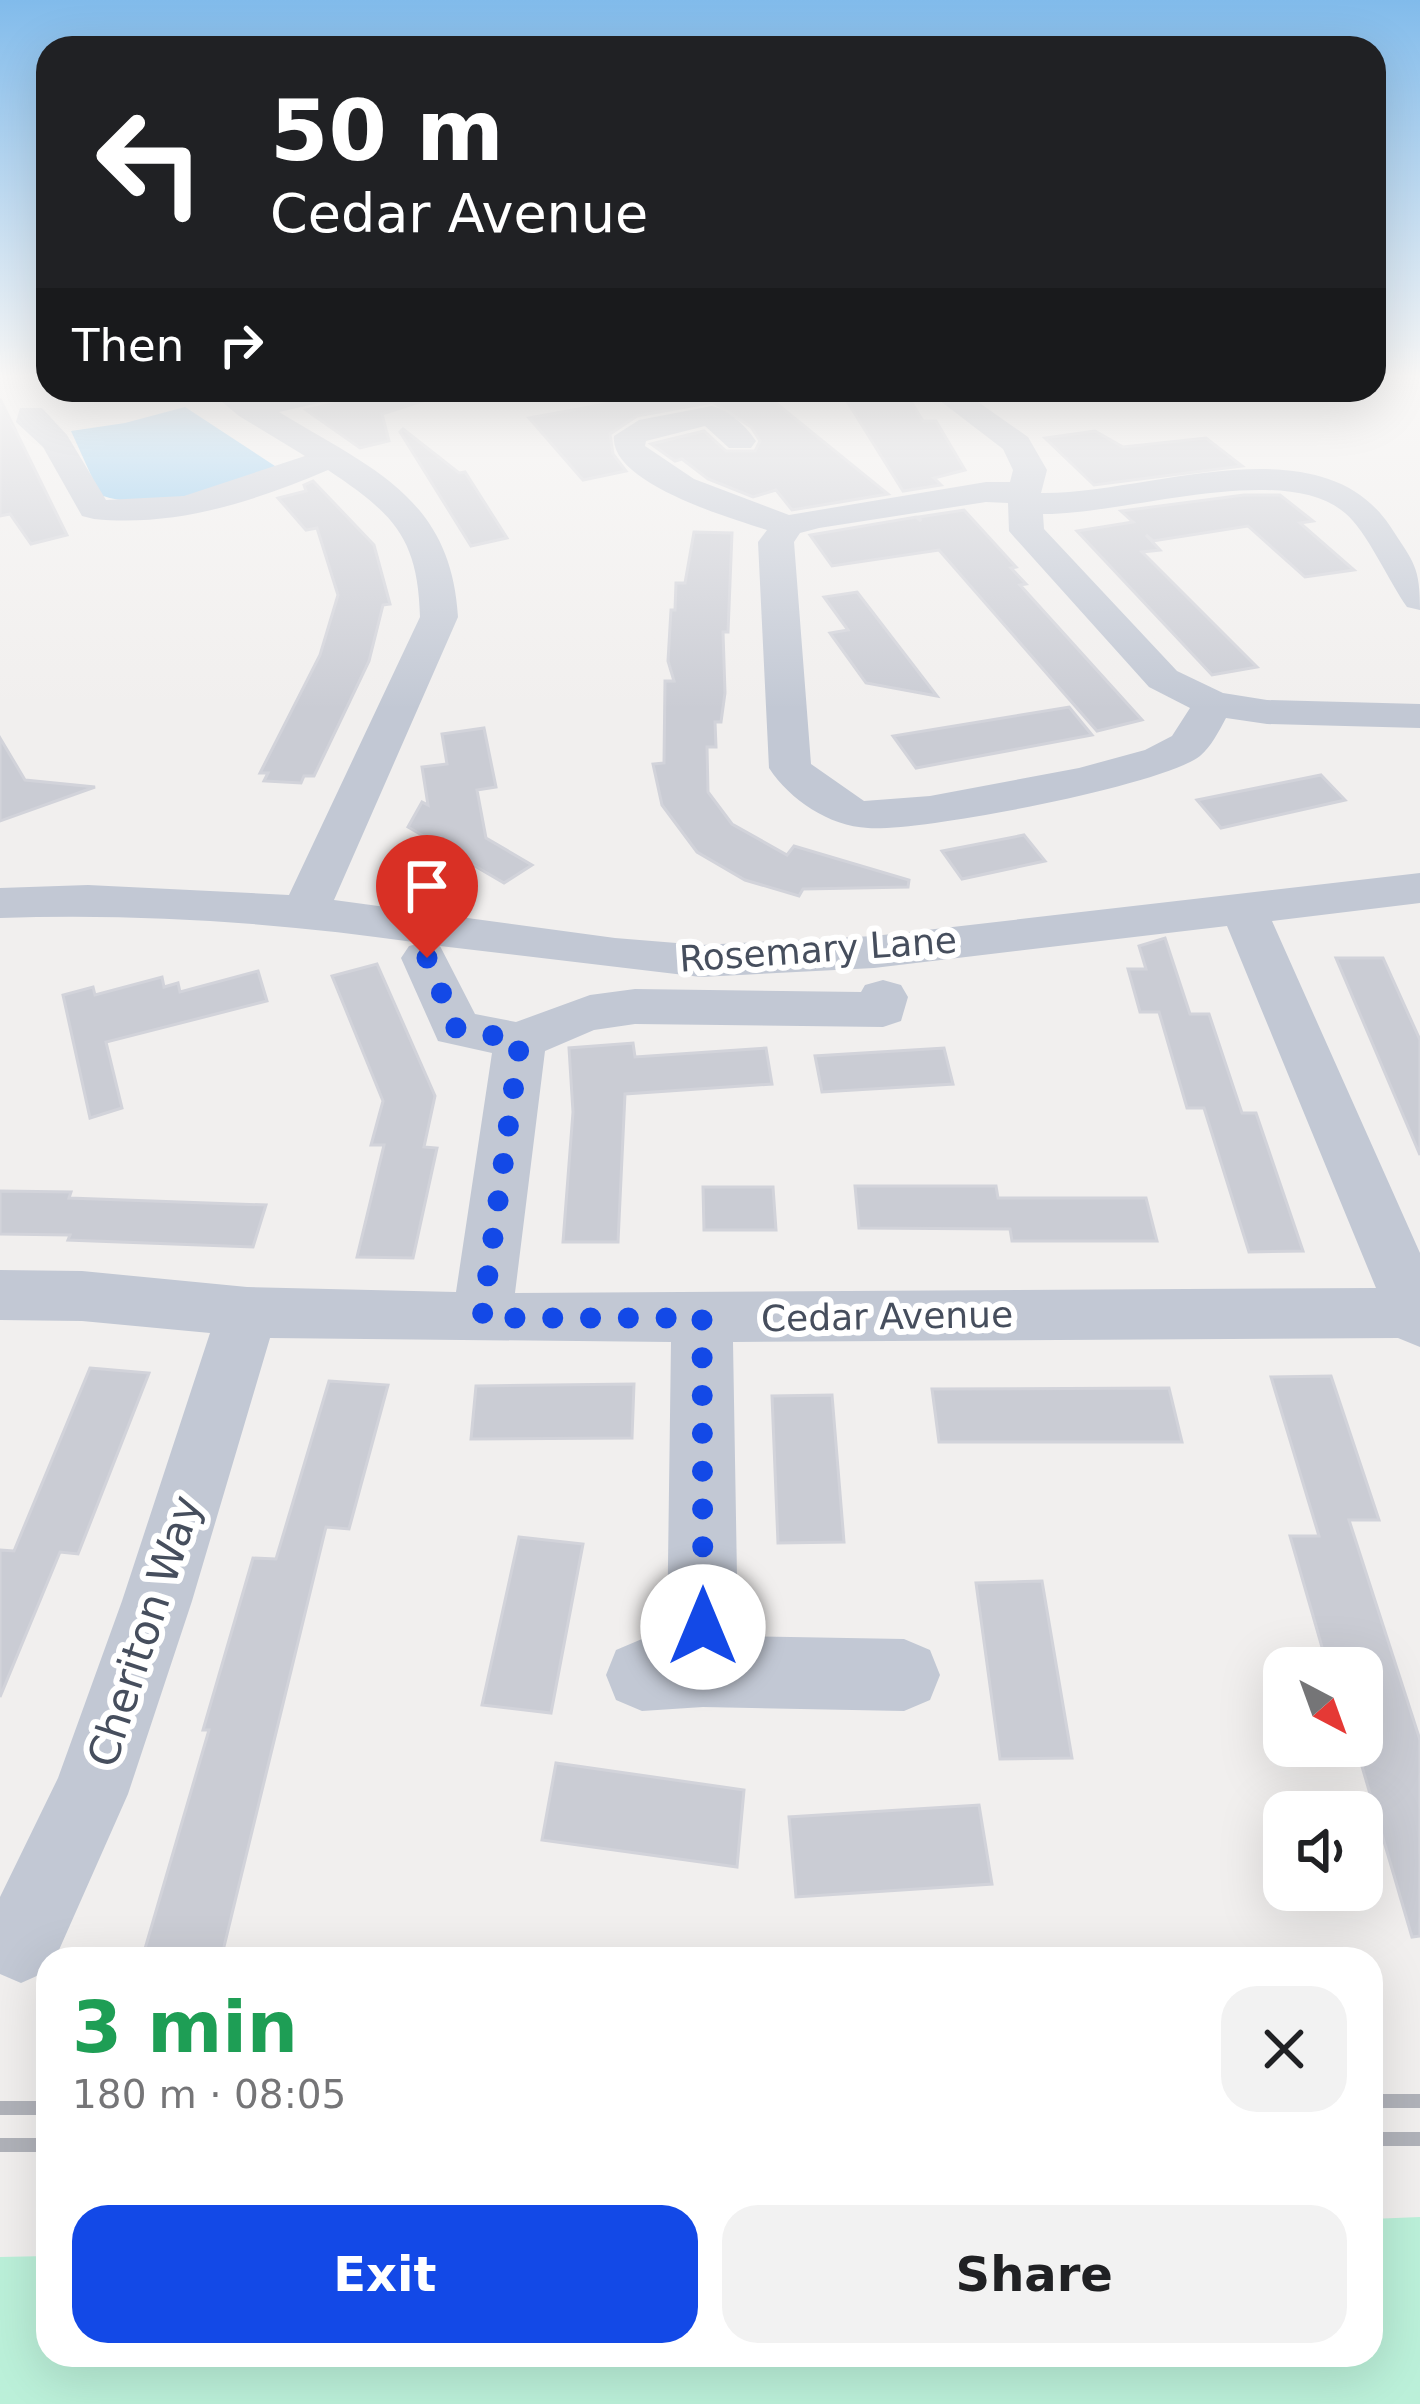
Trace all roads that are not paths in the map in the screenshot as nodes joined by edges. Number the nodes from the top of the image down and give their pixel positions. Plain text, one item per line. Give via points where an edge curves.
1 (80, 485) edge
2 (263, 485) edge
3 (368, 485) edge
4 (685, 485) edge
5 (1027, 485) edge
6 (1222, 485) edge
7 (1316, 485) edge
8 (1024, 498) junction
9 (788, 526) junction
10 (1414, 580) edge
11 (1213, 704) junction
12 (1420, 716) edge
13 (1420, 887) edge
14 (0, 903) edge
15 (1243, 908) junction
16 (305, 911) junction
17 (427, 958) dead end
18 (883, 997) dead end
19 (520, 1041) junction
20 (1398, 1214) edge
21 (0, 1295) edge
22 (247, 1312) junction
23 (482, 1318) junction
24 (702, 1318) junction
25 (1418, 1318) edge
26 (904, 1675) dead end
27 (21, 1942) dead end

1 - 2 street via 94,509 127,514
3 - 16 street via 418,527 437,575 439,617
4 - 9 street
5 - 8 street
6 - 8 street via 1086,504
7 - 10 street via 1359,506
8 - 9 street via 986,492
8 - 11 street via 1027,531 1163,679
9 - 11 street via 776,542 790,767 820,797 864,815 906,814 1144,767 1186,748
11 - 12 street
13 - 15 street, Rosemary Lane
14 - 16 street, Rosemary Lane
15 - 16 street, Rosemary Lane via 874,952 701,961
15 - 20 street
17 - 19 street via 456,1028
18 - 19 street via 883,1009 598,1011
19 - 23 street
20 - 25 street
21 - 22 street, Cedar Avenue
22 - 23 street, Cedar Avenue
22 - 27 street, Cheriton Way via 90,1794
23 - 24 street, Cedar Avenue
24 - 25 street, Cedar Avenue
24 - 26 street via 673,1673

